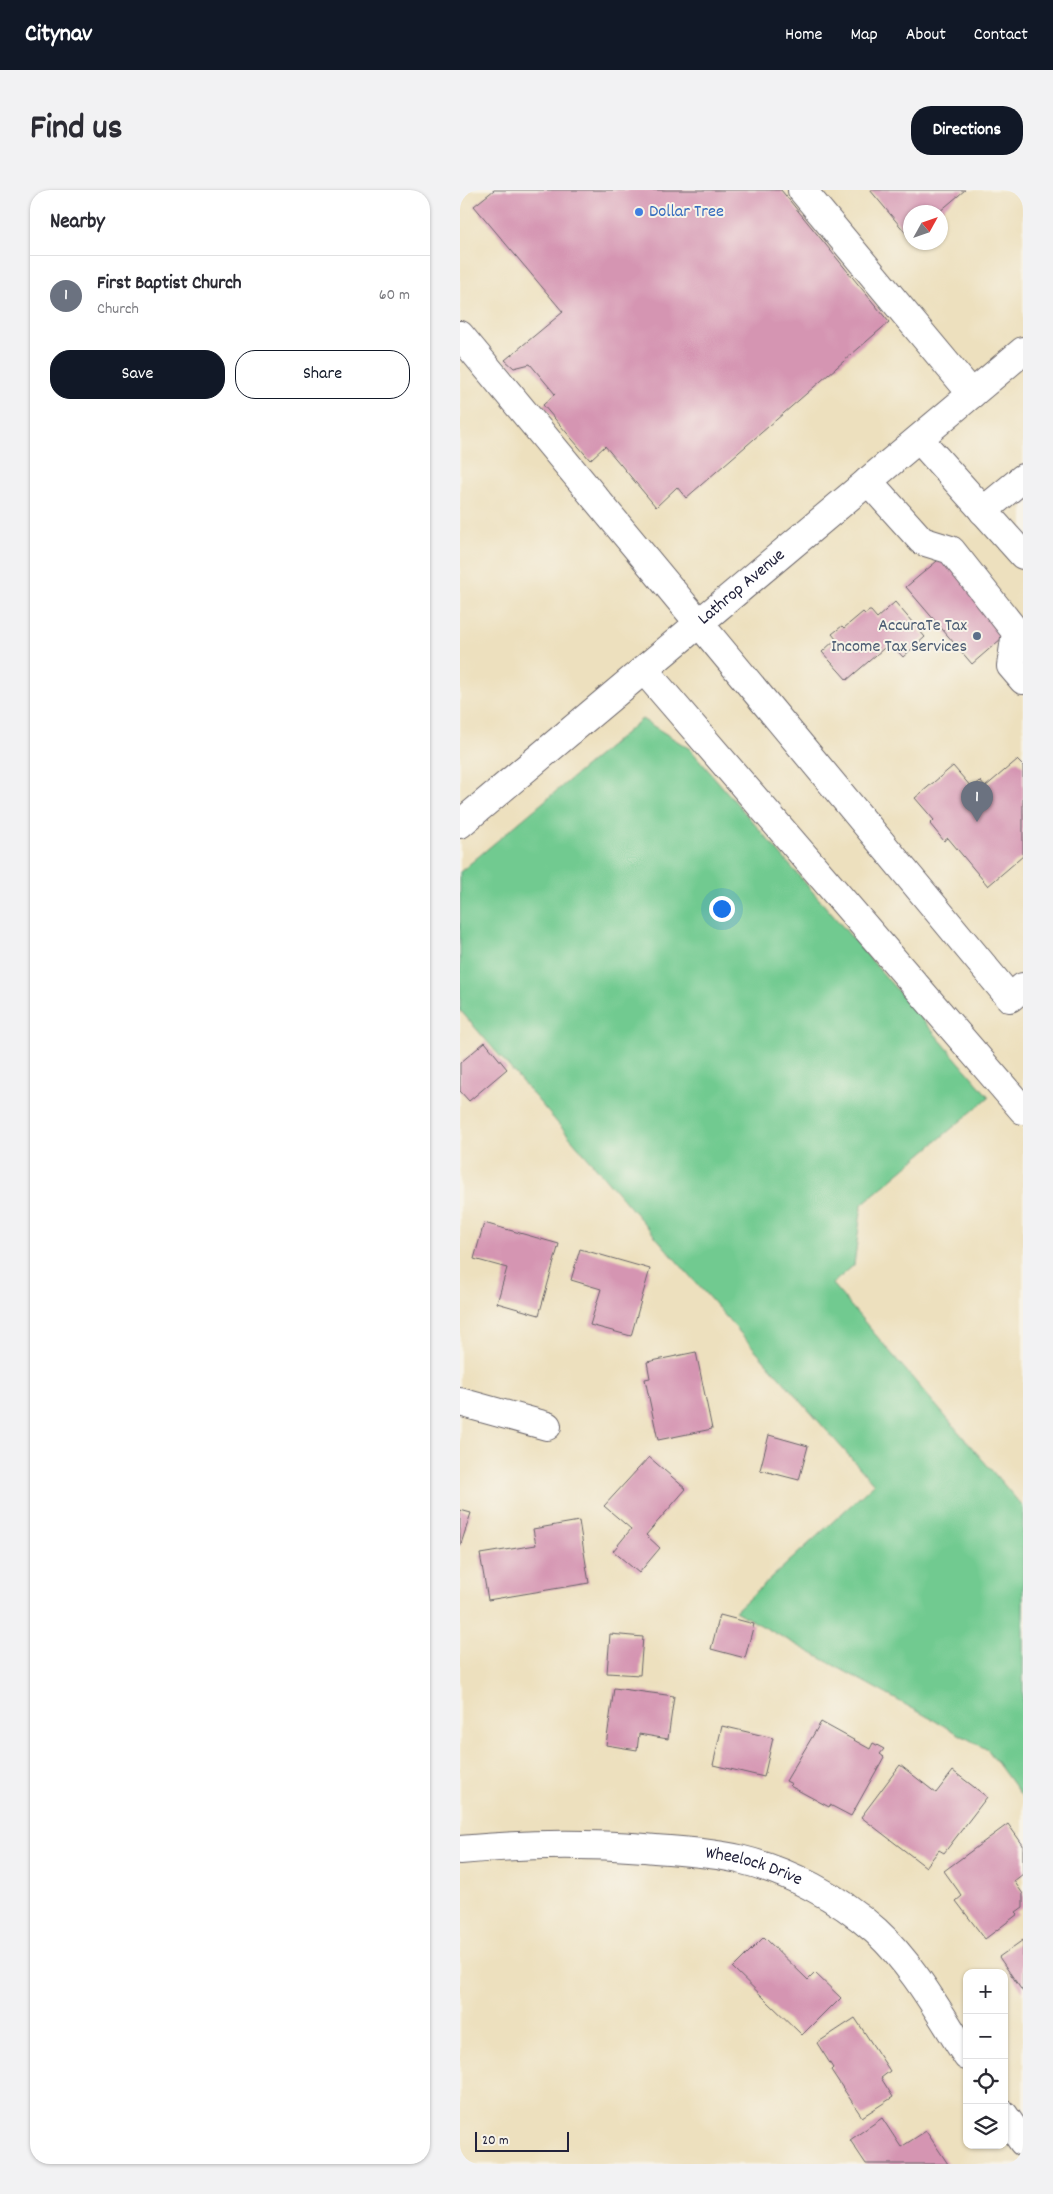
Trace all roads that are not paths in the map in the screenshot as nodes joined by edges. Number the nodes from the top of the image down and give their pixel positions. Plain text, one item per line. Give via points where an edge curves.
1 (802, 190) edge
2 (460, 336) edge
3 (1023, 351) edge
4 (972, 394) junction
5 (918, 438) junction
6 (1023, 478) edge
7 (868, 480) junction
8 (983, 511) junction
9 (1023, 556) edge
10 (700, 622) junction
11 (644, 670) junction
12 (1023, 680) edge
13 (460, 824) edge
14 (1023, 987) edge
15 (1023, 1110) edge
16 (460, 1402) edge
17 (546, 1426) dead end
18 (460, 1850) edge
19 (963, 2050) edge
20 (1008, 2121) edge
21 (1023, 2142) edge

1 - 4 street
2 - 10 street
3 - 4 street, Lathrop Avenue
4 - 5 street, Lathrop Avenue
5 - 7 street, Lathrop Avenue
5 - 8 street
6 - 8 street
7 - 10 street, Lathrop Avenue
7 - 12 street via 922,541 951,550 1016,632 1011,666
8 - 9 street
10 - 11 street, Lathrop Avenue
10 - 14 street via 1010,998
11 - 13 street, Lathrop Avenue
11 - 15 street
16 - 17 street
18 - 19 street, Wheelock Drive via 514,1845 591,1844 688,1852 738,1859 772,1869 812,1886 877,1932 912,1971
20 - 21 street

